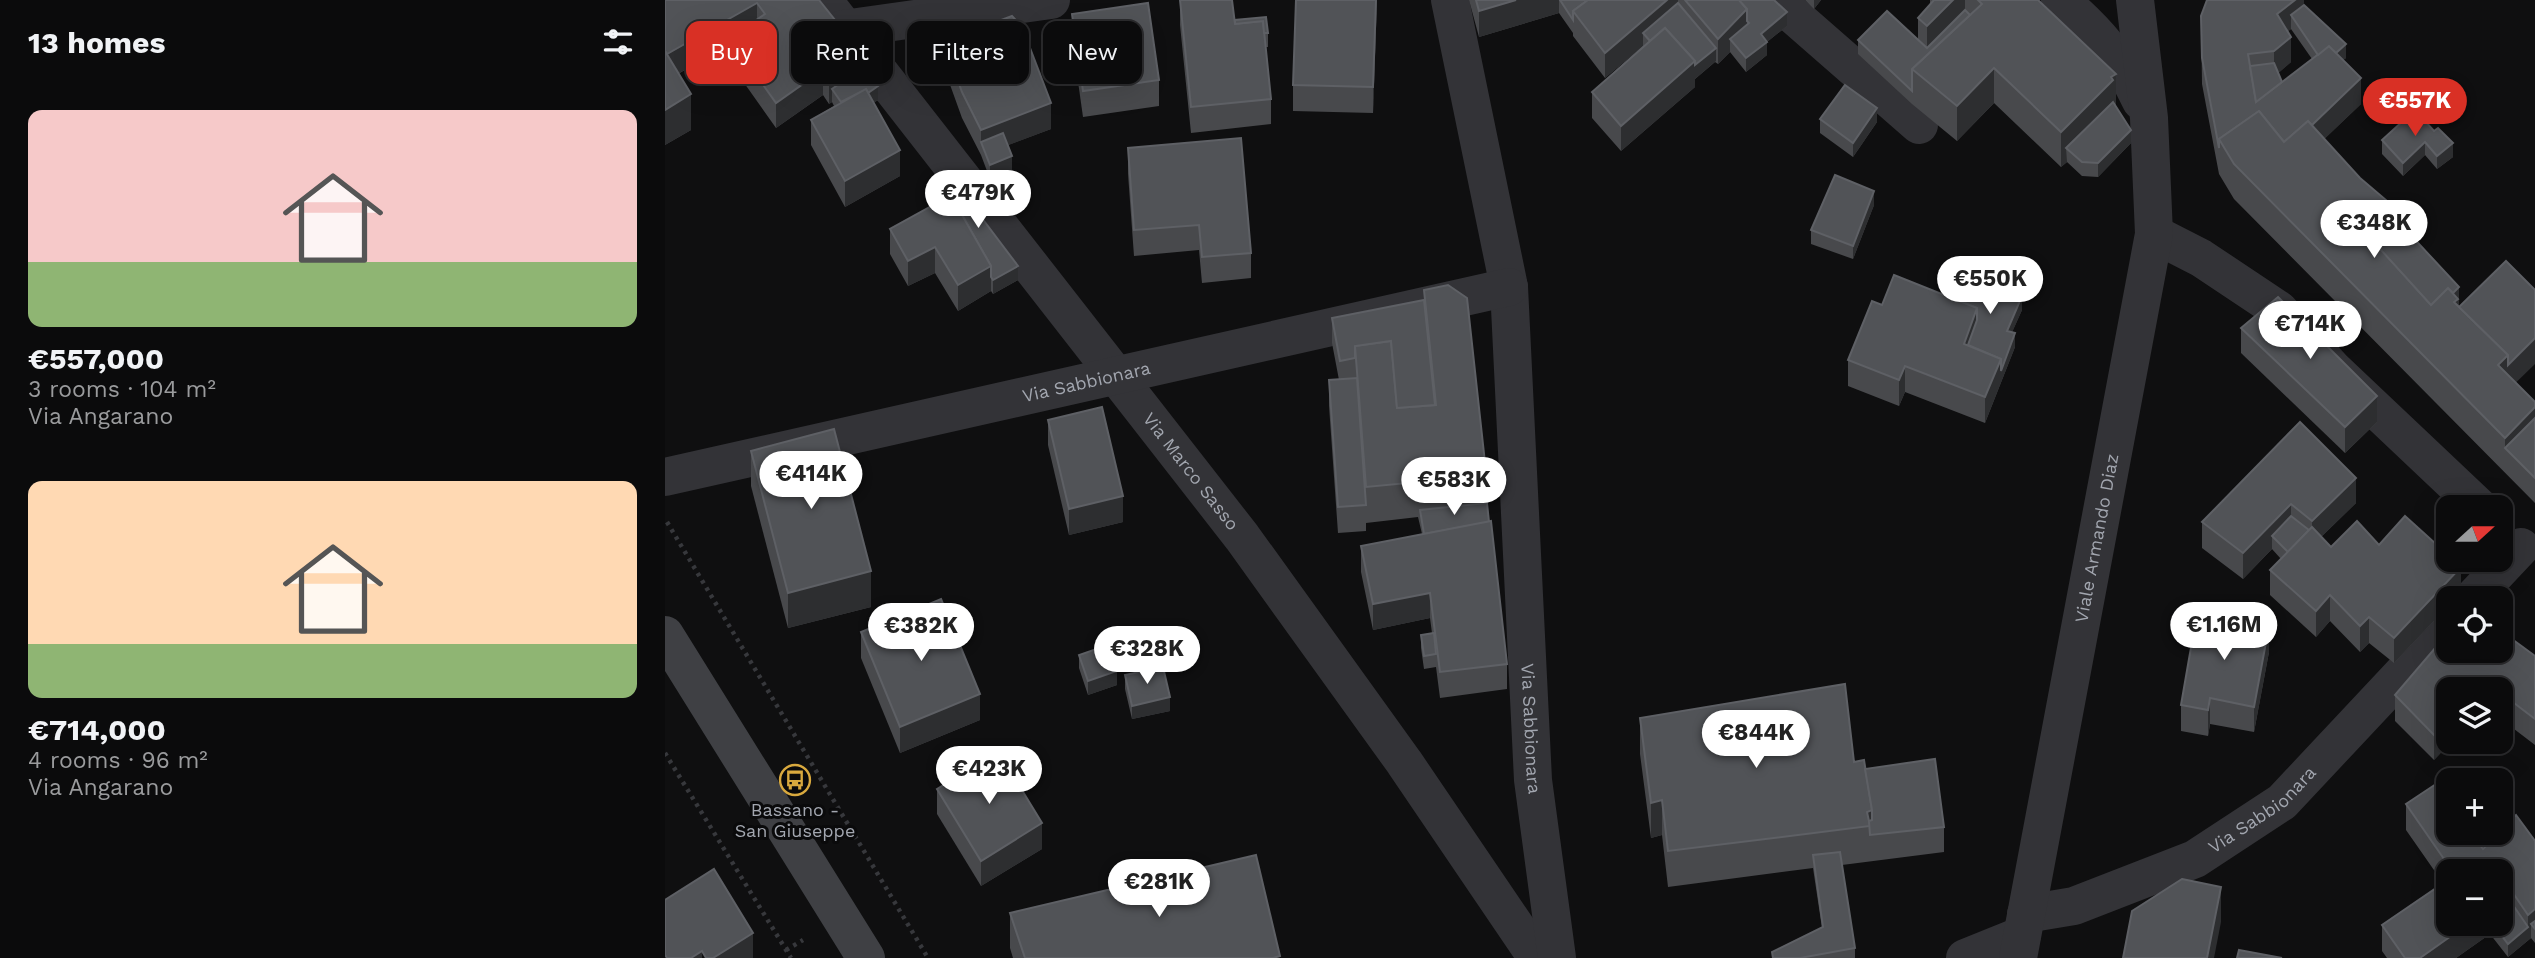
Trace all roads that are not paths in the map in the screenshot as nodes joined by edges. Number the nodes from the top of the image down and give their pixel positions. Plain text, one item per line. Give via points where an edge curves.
1 (1051, 0) edge
2 (1450, 0) edge
3 (1776, 0) edge
4 (2060, 0) edge
5 (2135, 0) edge
6 (833, 14) edge
7 (2150, 118) junction
8 (1919, 125) dead end
9 (2154, 234) junction
10 (1509, 287) junction
11 (1116, 375) junction
12 (665, 477) edge
13 (2466, 495) edge
14 (2519, 545) edge
15 (2483, 586) edge
16 (665, 635) edge
17 (2436, 638) edge
18 (2022, 936) edge
19 (866, 958) edge
20 (1537, 958) edge
21 (1557, 958) edge
22 (1965, 958) edge

1 - 6 street
2 - 10 street, Via Sabbionara
3 - 8 street
4 - 7 street, Viale Armando Diaz via 2126,68
5 - 7 street, Viale Armando Diaz
6 - 11 street, Via Marco Sasso
7 - 9 street, Viale Armando Diaz
9 - 13 street via 2201,258 2279,310 2333,369
9 - 18 street, Viale Armando Diaz
10 - 11 street, Via Sabbionara
10 - 21 street, Via Sabbionara via 1533,780
11 - 12 street, Via Sabbionara
11 - 20 street, Via Marco Sasso via 1242,537 1404,762
14 - 15 street
16 - 19 main road
17 - 18 street, Via Sabbionara via 2282,802 2195,859 2074,906
18 - 22 street, Via Sabbionara

